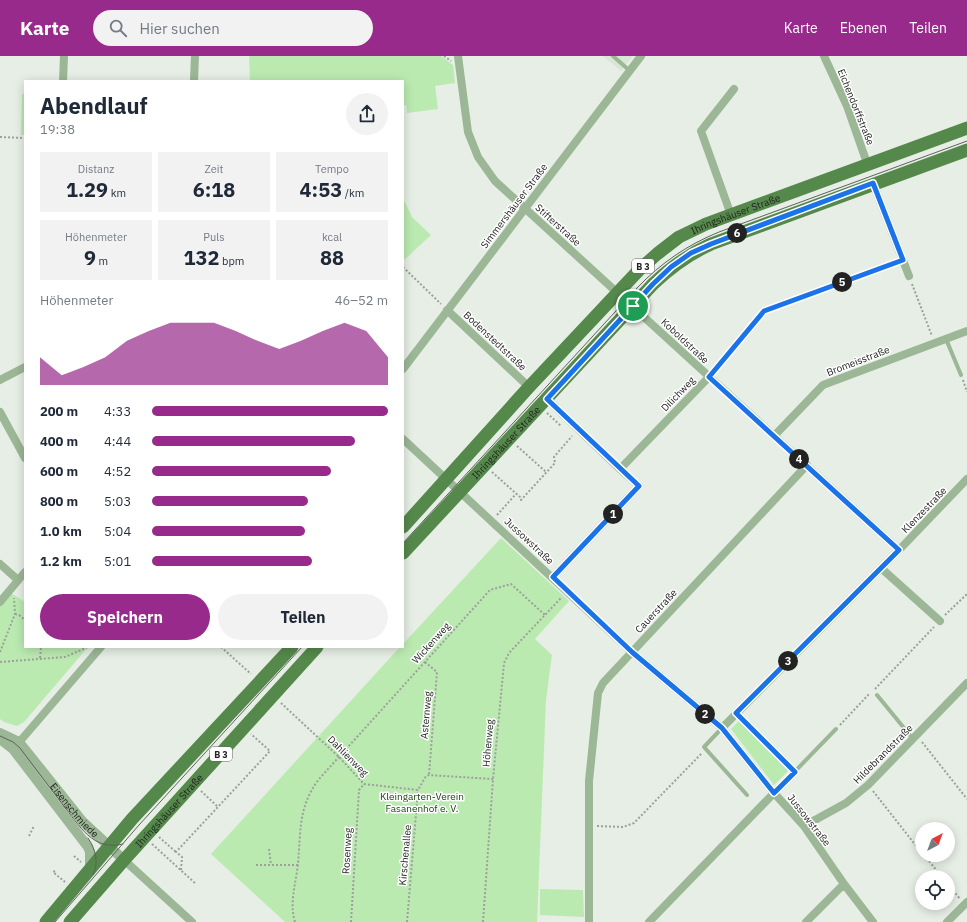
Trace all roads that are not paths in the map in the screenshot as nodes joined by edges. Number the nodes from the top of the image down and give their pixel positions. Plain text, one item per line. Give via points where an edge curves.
1 (64, 56) edge
2 (195, 56) edge
3 (458, 56) edge
4 (613, 56) edge
5 (642, 56) edge
6 (824, 56) edge
7 (630, 71) junction
8 (63, 80) edge
9 (194, 80) edge
10 (734, 89) dead end
11 (967, 128) edge
12 (967, 150) edge
13 (868, 166) junction
14 (873, 183) junction
15 (525, 209) junction
16 (732, 215) junction
17 (909, 276) road end
18 (618, 292) junction
19 (633, 306) junction
20 (447, 310) junction
21 (967, 331) edge
22 (946, 339) junction
23 (24, 368) edge
24 (404, 368) edge
25 (961, 376) road end
26 (709, 377) junction
27 (0, 380) edge
28 (529, 387) junction
29 (543, 403) junction
30 (0, 412) edge
31 (774, 436) junction
32 (404, 439) edge
33 (24, 456) edge
34 (807, 465) junction
35 (620, 469) junction
36 (447, 479) junction
37 (967, 479) edge
38 (460, 491) junction
39 (404, 526) edge
40 (899, 550) junction
41 (404, 553) edge
42 (0, 564) edge
43 (881, 568) junction
44 (24, 573) edge
45 (553, 577) junction
46 (18, 580) junction
47 (0, 602) edge
48 (940, 621) road end
49 (100, 648) edge
50 (291, 648) edge
51 (316, 648) edge
52 (632, 652) junction
53 (967, 683) edge
54 (877, 695) dead end
55 (722, 728) junction
56 (836, 729) road end
57 (0, 733) edge
58 (915, 737) junction
59 (0, 739) edge
60 (16, 746) junction
61 (774, 793) junction
62 (747, 795) dead end
63 (804, 826) junction
64 (88, 847) junction
65 (105, 851) junction
66 (124, 860) junction
67 (90, 870) junction
68 (844, 884) junction
69 (966, 903) edge
70 (46, 922) edge
71 (70, 922) edge
72 (192, 922) edge
73 (589, 922) edge
74 (649, 922) edge
75 (806, 922) edge
76 (873, 922) edge
77 (947, 922) edge

1 - 8 street
2 - 9 street
3 - 15 street, Stifterstraße via 468,132 478,157 495,181
4 - 7 lane
5 - 7 street, Simmershäuser Straße
6 - 13 street, Eichendorffstraße
7 - 15 street, Simmershäuser Straße
10 - 16 street via 701,131
11 - 13 main road, Ihringshäuser Straße / B 3
12 - 14 main road, Ihringshäuser Straße / B 3
13 - 16 main road, Ihringshäuser Straße / B 3
14 - 17 street
14 - 19 main road, Ihringshäuser Straße / B 3 via 691,253 671,267
15 - 18 street, Stifterstraße
15 - 20 street, Simmershäuser Straße
16 - 18 main road, Ihringshäuser Straße / B 3 via 679,237 657,254
18 - 19 street, Koboldstraße
18 - 28 main road, Ihringshäuser Straße / B 3
19 - 26 street, Koboldstraße
19 - 29 main road, Ihringshäuser Straße / B 3
20 - 24 street, Simmershäuser Straße
20 - 28 street, Bodenstedtstraße
21 - 22 street, Bromeisstraße
22 - 25 lane
22 - 31 street, Bromeisstraße via 823,385
23 - 27 street
26 - 31 street, Koboldstraße
26 - 35 street, Dilichweg
28 - 36 main road, Ihringshäuser Straße / B 3
29 - 35 street
29 - 38 main road, Ihringshäuser Straße / B 3
30 - 33 street
31 - 34 street, Koboldstraße
32 - 36 street, Jussowstraße
34 - 40 street, Koboldstraße
34 - 52 street, Cauerstraße
35 - 45 street via 639,486
36 - 38 street, Jussowstraße
36 - 39 main road, Ihringshäuser Straße / B 3
37 - 40 street, Klenzestraße
38 - 41 main road, Ihringshäuser Straße / B 3
38 - 45 street, Jussowstraße
40 - 43 street, Klenzestraße
42 - 46 street
43 - 48 street
43 - 55 street, Klenzestraße
44 - 46 street
45 - 52 street, Jussowstraße
46 - 47 street
49 - 60 street
50 - 65 main road, Ihringshäuser Straße / B 3
51 - 66 main road, Ihringshäuser Straße / B 3
52 - 55 street, Jussowstraße
52 - 73 street, Cauerstraße via 603,683 598,692 589,781
53 - 58 street, Hildebrandstraße
54 - 58 lane
55 - 61 street, Jussowstraße
55 - 62 lane, Klenzestraße via 704,747
56 - 61 lane
57 - 60 street, Eisenschmiede
58 - 63 street, Hildebrandstraße via 868,785 846,803
59 - 60 street, Eisenschmiede
60 - 64 street, Eisenschmiede
60 - 65 street, Eisenschmiede
61 - 63 street, Jussowstraße
61 - 74 street
63 - 68 street, Jussowstraße
64 - 65 street, Eisenschmiede
64 - 67 street, Eisenschmiede
65 - 66 street, Eisenschmiede
65 - 67 main road, Ihringshäuser Straße / B 3
66 - 71 main road, Ihringshäuser Straße / B 3
66 - 72 street
67 - 70 main road, Ihringshäuser Straße / B 3
68 - 75 street
68 - 76 street, Jussowstraße
69 - 77 street

